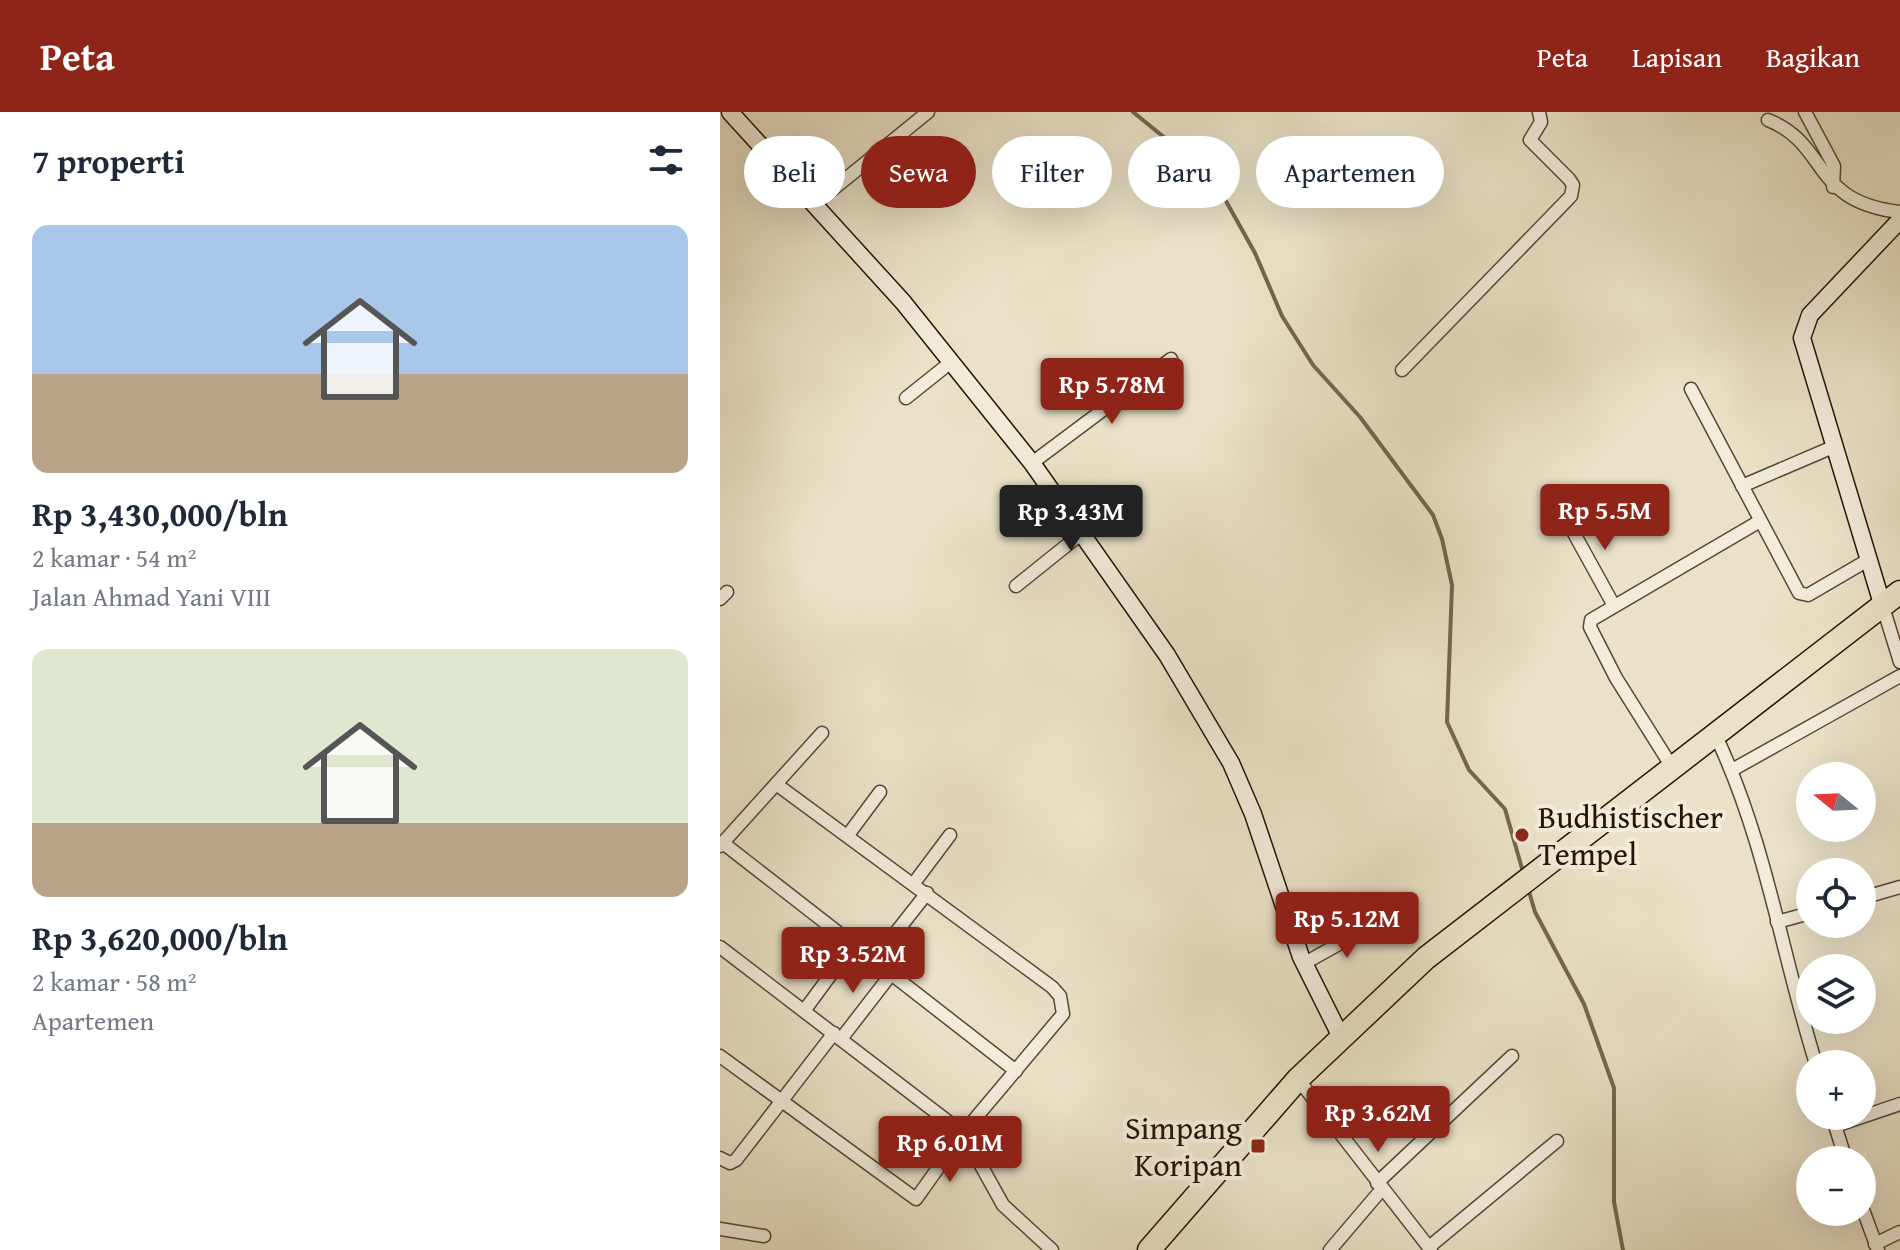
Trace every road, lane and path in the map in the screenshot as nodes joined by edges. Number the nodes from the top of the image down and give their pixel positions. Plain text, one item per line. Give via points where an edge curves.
1 (730, 112) edge
2 (928, 112) edge
3 (1539, 112) edge
4 (1805, 112) edge
5 (1768, 120) dead end
6 (753, 136) edge
7 (845, 179) edge
8 (1834, 182) junction
9 (820, 208) edge
10 (1900, 212) edge
11 (1900, 220) edge
12 (1171, 359) dead end
13 (951, 362) junction
14 (1402, 370) dead end
15 (1691, 389) dead end
16 (906, 398) dead end
17 (1833, 447) junction
18 (1032, 463) junction
19 (1742, 486) junction
20 (1565, 517) dead end
21 (1760, 521) junction
22 (1082, 533) junction
23 (1868, 560) junction
24 (1016, 586) dead end
25 (1892, 599) edge
26 (1613, 604) junction
27 (1900, 662) edge
28 (1900, 676) edge
29 (822, 733) dead end
30 (1715, 734) junction
31 (1672, 767) junction
32 (1732, 770) junction
33 (776, 784) junction
34 (880, 792) dead end
35 (848, 835) junction
36 (950, 835) dead end
37 (722, 844) edge
38 (914, 883) junction
39 (1900, 887) edge
40 (927, 893) junction
41 (1876, 894) edge
42 (1796, 917) edge
43 (1777, 922) junction
44 (1373, 925) dead end
45 (854, 943) junction
46 (720, 947) edge
47 (875, 959) junction
48 (1303, 964) junction
49 (892, 973) junction
50 (804, 1011) junction
51 (1340, 1035) junction
52 (838, 1036) junction
53 (1812, 1050) edge
54 (720, 1056) edge
55 (1512, 1056) dead end
56 (1016, 1071) junction
57 (1298, 1079) junction
58 (781, 1102) junction
59 (1900, 1104) edge
60 (1876, 1110) edge
61 (963, 1133) junction
62 (1557, 1141) dead end
63 (720, 1158) edge
64 (1380, 1186) junction
65 (1869, 1226) edge
66 (720, 1229) edge
67 (1900, 1232) edge
68 (764, 1236) dead end
69 (1877, 1247) edge
70 (1430, 1249) edge
71 (1052, 1250) edge
72 (1149, 1250) edge
73 (1330, 1250) edge

1 - 6 street
2 - 7 street
3 - 14 street via 1541,122 1530,140 1569,179 1571,196
4 - 8 street via 1834,166
5 - 8 street via 1795,136
8 - 10 street via 1855,202
9 - 13 street
11 - 17 street via 1810,315 1803,330
12 - 18 street
13 - 16 street
13 - 18 street
15 - 19 street
17 - 19 street
17 - 23 street
18 - 22 street
19 - 21 street
20 - 26 street
21 - 23 street via 1802,595
21 - 26 street
22 - 24 street
22 - 48 street via 1167,655 1231,763
23 - 25 street
25 - 27 street
25 - 30 highway
26 - 31 street via 1593,618 1590,627
28 - 32 street
29 - 33 street
30 - 31 highway
30 - 32 street
31 - 51 highway via 1426,958
32 - 43 street via 1760,846
33 - 35 street
33 - 37 street
34 - 35 street
35 - 38 street
36 - 38 street
37 - 45 street
38 - 40 street
39 - 41 street
40 - 47 street
40 - 56 street via 1060,996 1060,1022
42 - 43 street
43 - 53 street
44 - 48 street
45 - 47 street
45 - 50 street
46 - 50 street
47 - 49 street
48 - 51 street
49 - 52 street
49 - 56 street
50 - 52 street
51 - 57 highway
52 - 58 street
52 - 61 street
54 - 58 street
55 - 64 street
56 - 61 street
57 - 64 street
57 - 72 highway
58 - 61 street via 914,1199
58 - 63 street via 736,1160
59 - 60 street
61 - 71 street via 1003,1205
62 - 70 street
64 - 70 street
64 - 73 street
65 - 69 street
66 - 68 street
67 - 69 street

